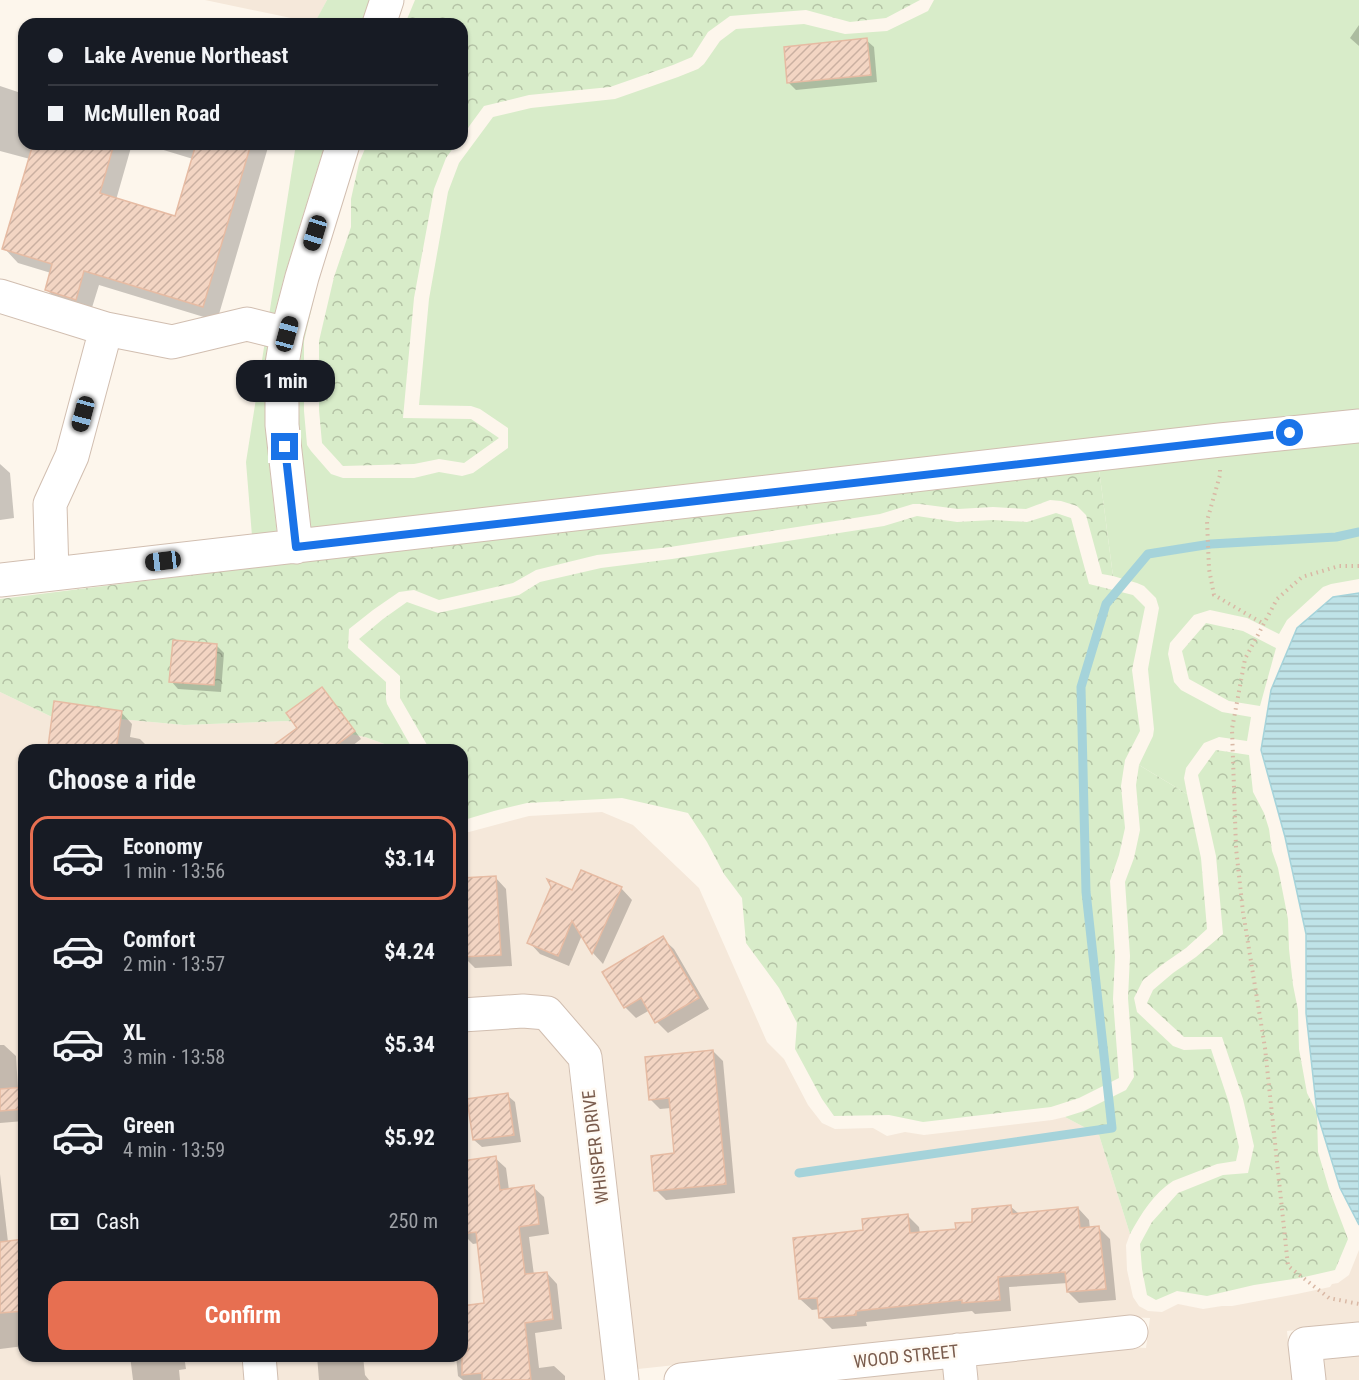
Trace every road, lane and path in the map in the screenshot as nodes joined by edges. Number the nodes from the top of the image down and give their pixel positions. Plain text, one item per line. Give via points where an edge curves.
1 (387, 0) edge
2 (381, 18) edge
3 (340, 150) edge
4 (0, 296) edge
5 (106, 329) junction
6 (287, 334) junction
7 (1359, 426) edge
8 (1220, 467) dead end
9 (296, 547) junction
10 (1359, 566) edge
11 (52, 574) junction
12 (0, 580) edge
13 (1264, 624) junction
14 (468, 1016) edge
15 (1359, 1304) edge
16 (1131, 1332) dead end
17 (1359, 1339) edge
18 (259, 1362) edge
19 (959, 1365) edge
20 (261, 1380) edge
21 (622, 1380) edge
22 (681, 1380) edge
23 (1309, 1380) edge

1 - 2 street
3 - 6 street
4 - 5 street
5 - 6 street via 172,342 247,324
5 - 11 street via 72,456 50,504
6 - 9 street via 282,364 282,425
7 - 9 street
8 - 13 path via 1207,521 1214,595
9 - 11 street
10 - 13 path via 1339,566 1302,577 1277,599
11 - 12 street
13 - 15 path via 1245,659 1232,729 1236,848 1265,1048 1288,1266 1329,1298
14 - 21 street, WHISPER DRIVE via 547,1013 585,1057
16 - 19 street, WOOD STREET
17 - 23 street via 1305,1344
18 - 20 street
19 - 22 street, WOOD STREET

